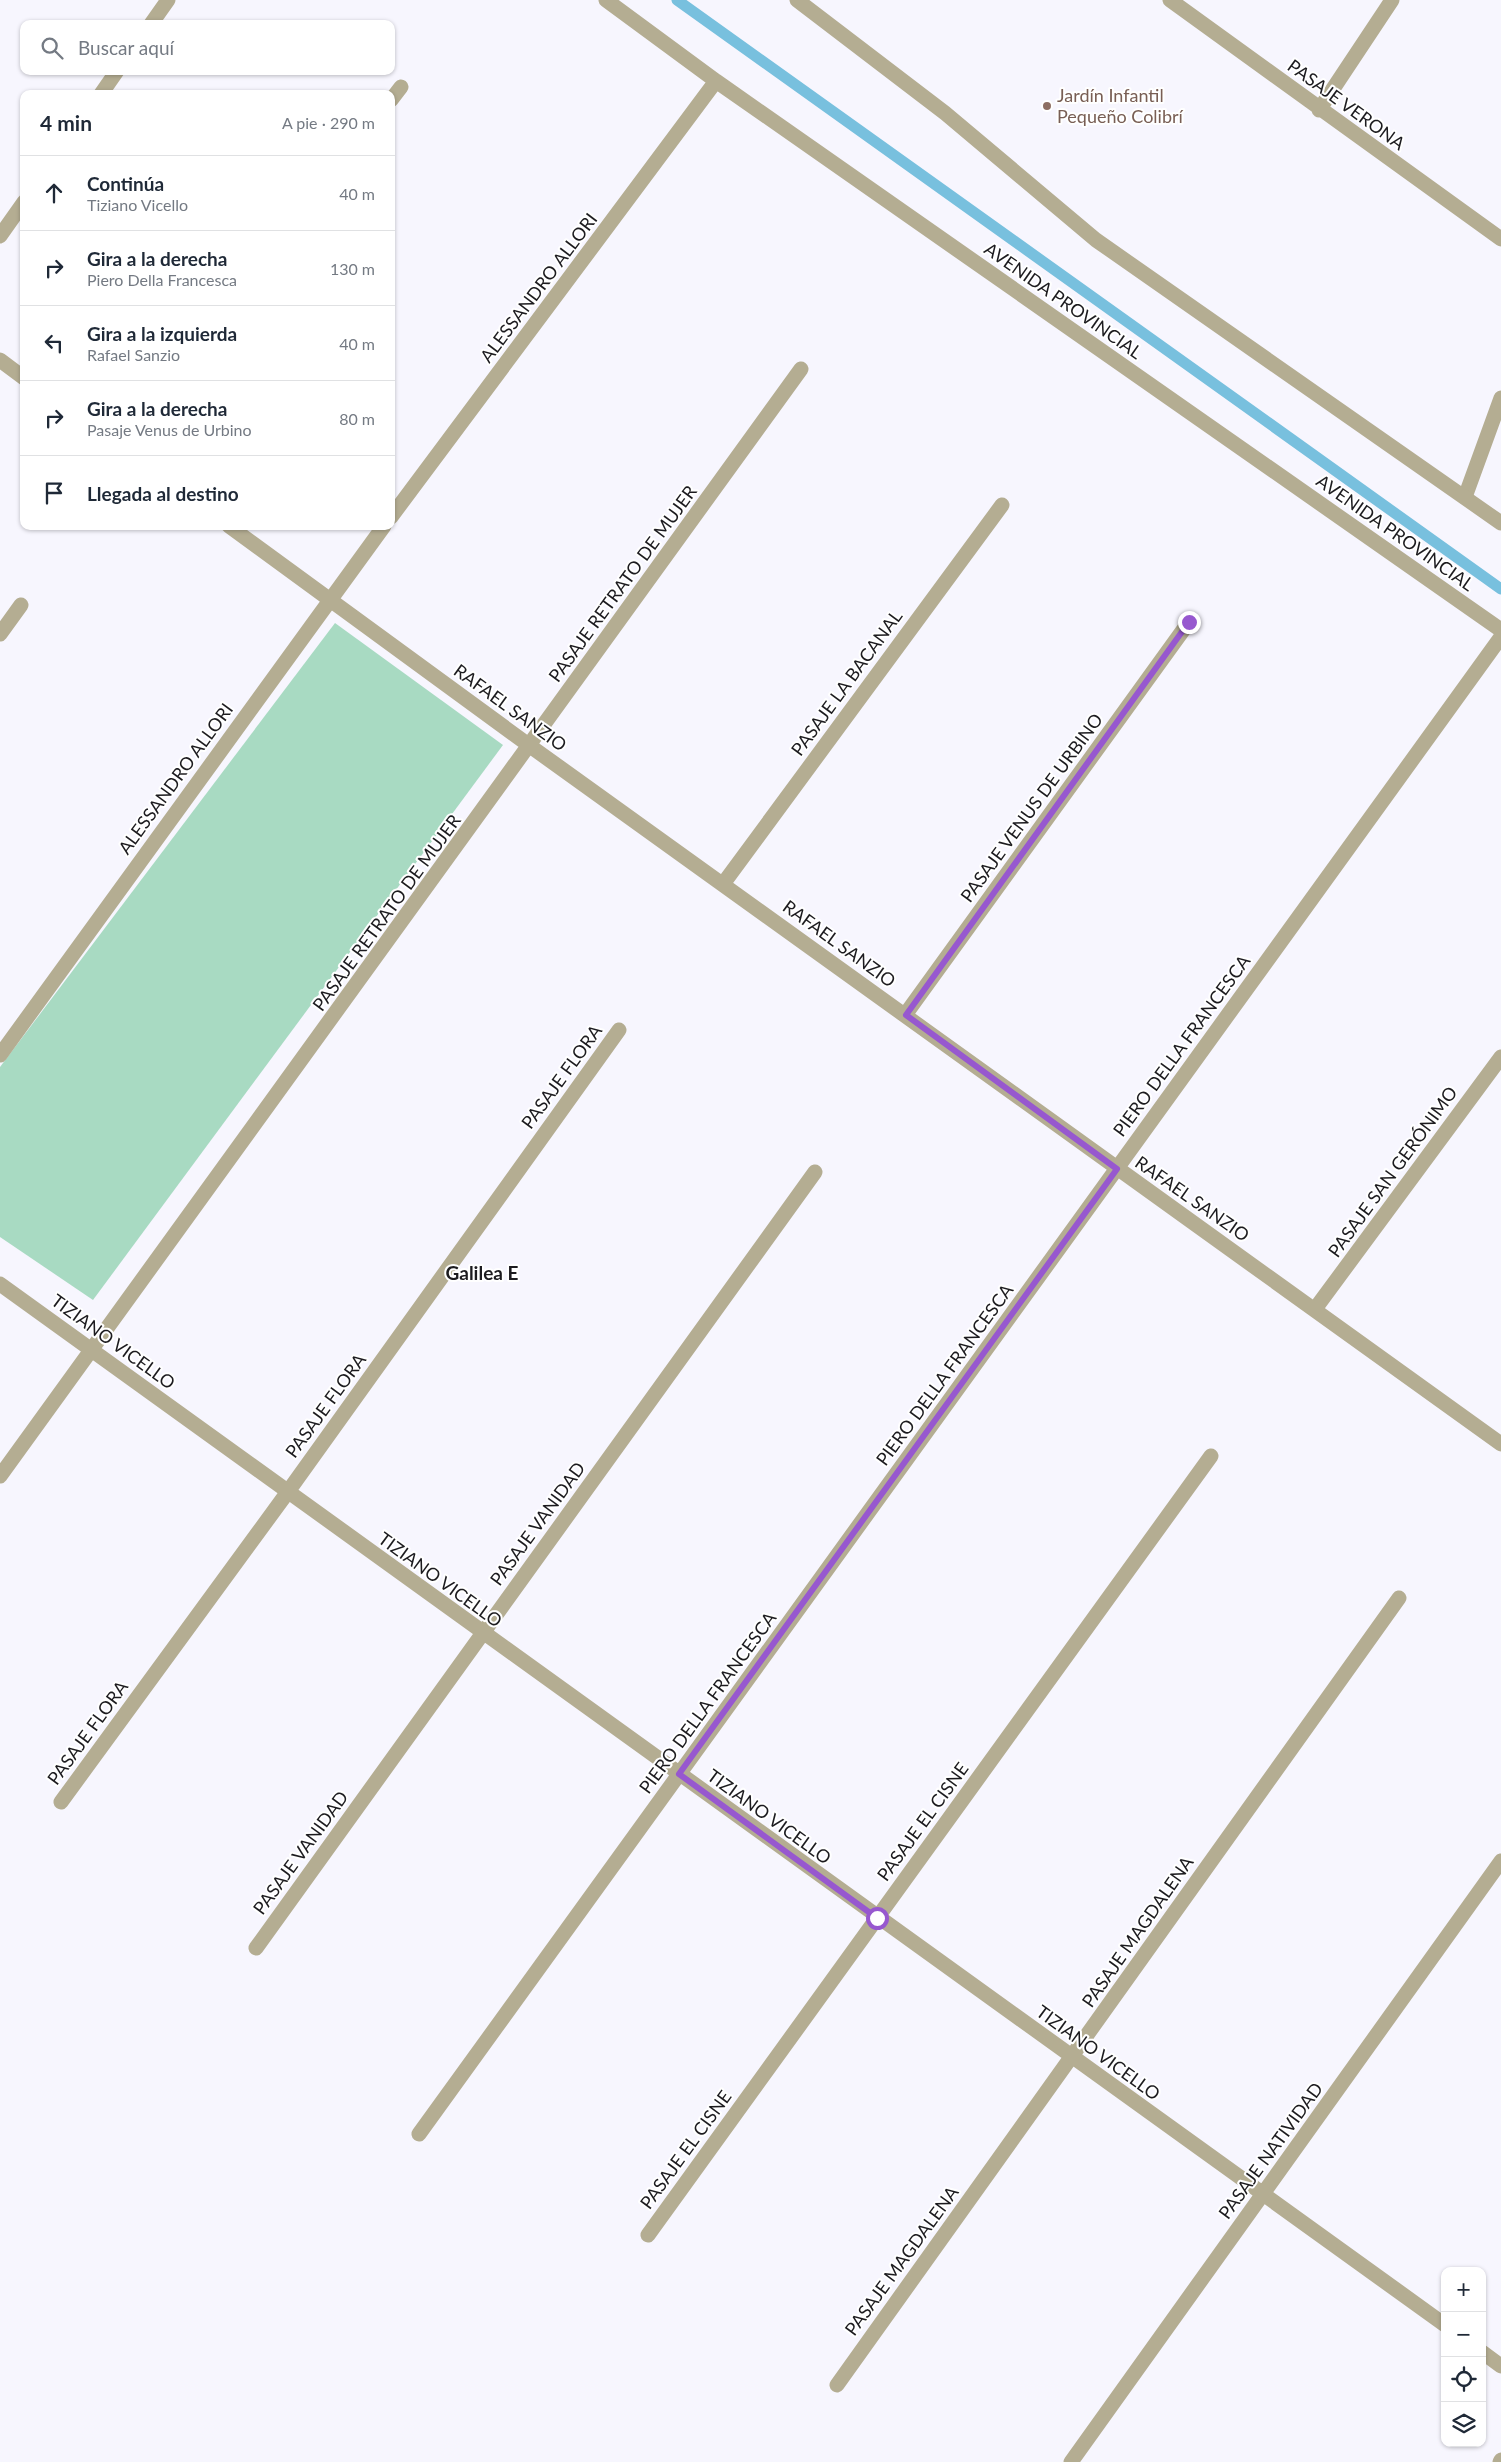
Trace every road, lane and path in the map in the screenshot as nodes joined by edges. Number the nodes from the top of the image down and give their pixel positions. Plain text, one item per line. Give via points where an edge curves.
1 (168, 0) edge
2 (606, 0) edge
3 (797, 0) edge
4 (1170, 0) edge
5 (1392, 0) edge
6 (154, 20) edge
7 (114, 75) edge
8 (716, 81) junction
9 (401, 87) dead end
10 (104, 90) edge
11 (395, 95) edge
12 (1319, 110) junction
13 (20, 208) edge
14 (0, 236) edge
15 (1501, 239) edge
16 (0, 360) edge
17 (801, 369) dead end
18 (20, 375) edge
19 (1501, 398) edge
20 (1465, 498) junction
21 (1002, 505) dead end
22 (395, 512) edge
23 (1501, 523) edge
24 (235, 530) edge
25 (381, 530) edge
26 (330, 599) junction
27 (21, 606) dead end
28 (1189, 622) dead end
29 (1501, 630) edge
30 (0, 634) edge
31 (1501, 637) edge
32 (530, 746) junction
33 (723, 884) junction
34 (906, 1015) junction
35 (619, 1030) dead end
36 (0, 1055) edge
37 (1501, 1057) edge
38 (1117, 1169) junction
39 (815, 1172) dead end
40 (0, 1284) edge
41 (1315, 1310) junction
42 (93, 1350) junction
43 (1501, 1444) edge
44 (1211, 1456) dead end
45 (0, 1476) edge
46 (287, 1493) junction
47 (1399, 1598) dead end
48 (482, 1634) junction
49 (679, 1774) junction
50 (61, 1802) dead end
51 (1501, 1861) edge
52 (877, 1918) junction
53 (256, 1948) dead end
54 (1072, 2058) junction
55 (419, 2134) dead end
56 (1263, 2194) junction
57 (648, 2235) dead end
58 (1441, 2323) edge
59 (1486, 2355) edge
60 (1501, 2366) edge
61 (837, 2385) dead end
62 (1071, 2462) edge

1 - 6 street
2 - 8 street, AVENIDA PROVINCIAL
3 - 20 street via 946,113 1096,240
4 - 12 street, PASAJE VERONA
5 - 12 street
7 - 10 street
8 - 22 street, ALESSANDRO ALLORI
8 - 29 street, AVENIDA PROVINCIAL
9 - 11 street
12 - 15 street, PASAJE VERONA
13 - 14 street
16 - 18 street
17 - 32 street, PASAJE RETRATO DE MUJER
19 - 20 street
20 - 23 street
21 - 33 street, PASAJE LA BACANAL
24 - 26 street, RAFAEL SANZIO
25 - 26 street, ALESSANDRO ALLORI
26 - 32 street, RAFAEL SANZIO
26 - 36 street, ALESSANDRO ALLORI
27 - 30 street
28 - 34 street, PASAJE VENUS DE URBINO
31 - 38 street, PIERO DELLA FRANCESCA
32 - 33 street, RAFAEL SANZIO
32 - 42 street, PASAJE RETRATO DE MUJER
33 - 34 street, RAFAEL SANZIO
34 - 38 street, RAFAEL SANZIO
35 - 46 street, PASAJE FLORA
37 - 41 street, PASAJE SAN GERÓNIMO
38 - 41 street, RAFAEL SANZIO
38 - 49 street, PIERO DELLA FRANCESCA
39 - 48 street, PASAJE VANIDAD
40 - 42 street, TIZIANO VICELLO
41 - 43 street, RAFAEL SANZIO
42 - 45 street, PASAJE RETRATO DE MUJER
42 - 46 street, TIZIANO VICELLO
44 - 52 street, PASAJE EL CISNE
46 - 48 street, TIZIANO VICELLO
46 - 50 street, PASAJE FLORA
47 - 54 street, PASAJE MAGDALENA
48 - 49 street, TIZIANO VICELLO
48 - 53 street, PASAJE VANIDAD
49 - 52 street, TIZIANO VICELLO
49 - 55 street, PIERO DELLA FRANCESCA
51 - 56 street, PASAJE NATIVIDAD
52 - 54 street, TIZIANO VICELLO
52 - 57 street, PASAJE EL CISNE
54 - 56 street, TIZIANO VICELLO
54 - 61 street, PASAJE MAGDALENA
56 - 58 street, TIZIANO VICELLO
56 - 62 street, PASAJE NATIVIDAD
59 - 60 street

